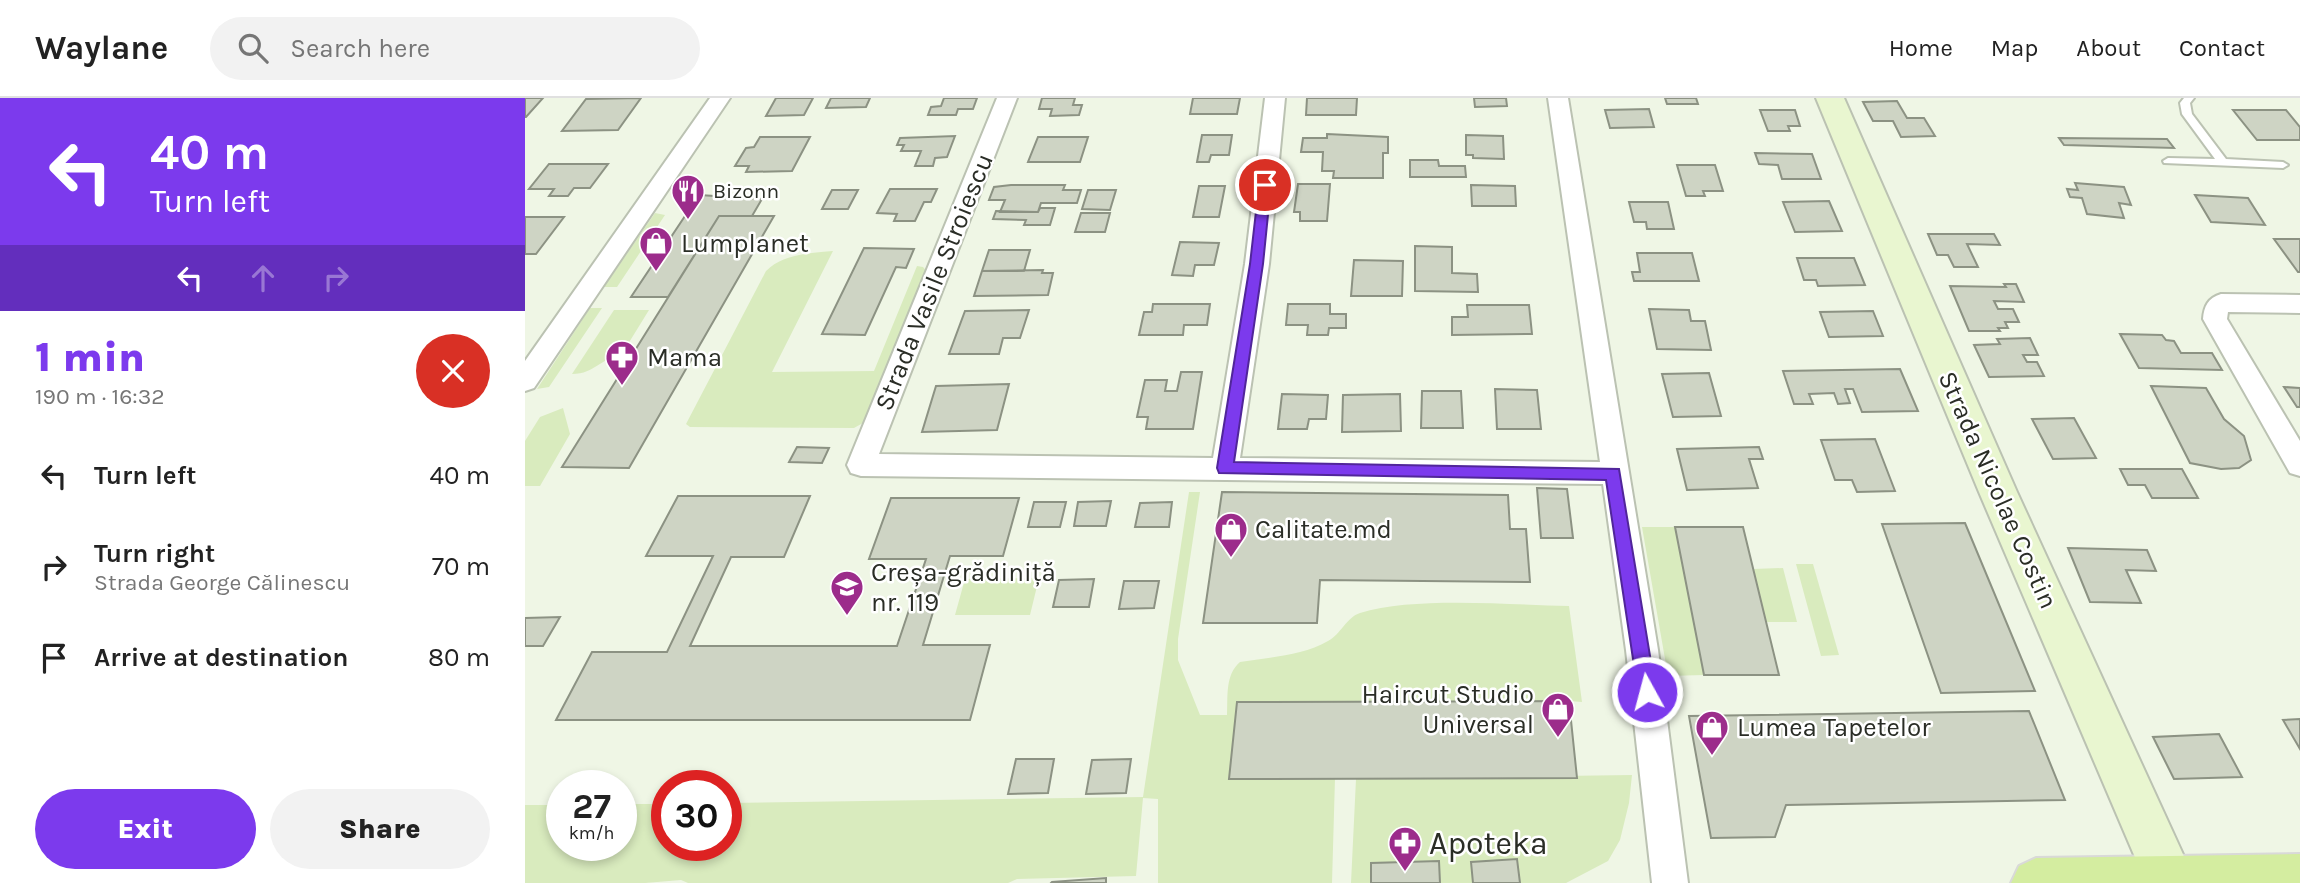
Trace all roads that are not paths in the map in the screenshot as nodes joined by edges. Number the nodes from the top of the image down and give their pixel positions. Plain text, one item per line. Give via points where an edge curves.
1 (720, 98) edge
2 (1007, 98) edge
3 (1275, 98) edge
4 (1558, 98) edge
5 (1830, 98) edge
6 (2189, 98) edge
7 (2168, 160) dead end
8 (2223, 162) junction
9 (2283, 165) dead end
10 (2300, 304) edge
11 (525, 381) edge
12 (2300, 465) edge
13 (1225, 468) junction
14 (1613, 473) junction
15 (2300, 879) edge
16 (2170, 880) junction
17 (1670, 883) edge
18 (2060, 883) edge

1 - 11 street
2 - 13 street, Strada Vasile Stroiescu via 861,465
3 - 13 street via 1257,264
4 - 14 street
5 - 16 main road, Strada Nicolae Costin
6 - 8 lane via 2187,114
7 - 8 lane
8 - 9 lane
10 - 12 street via 2221,303 2215,319
13 - 14 street
14 - 17 street via 1642,650
15 - 16 main road
16 - 18 main road

